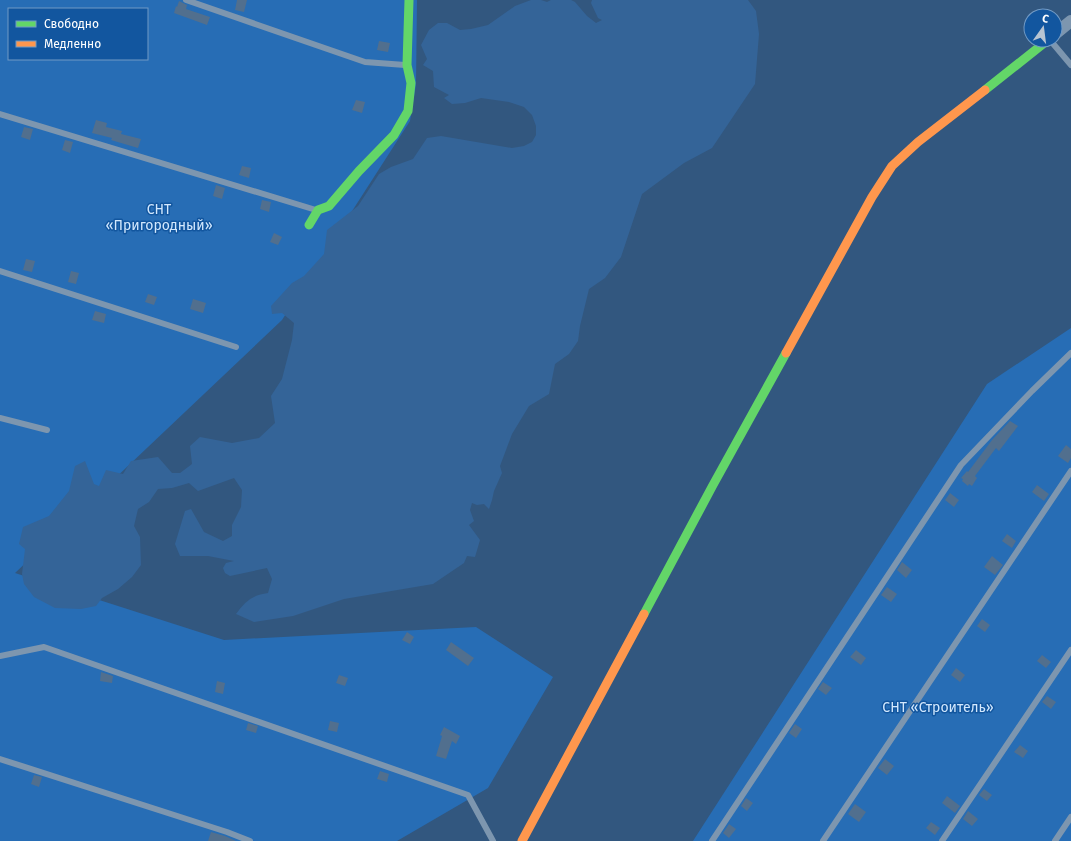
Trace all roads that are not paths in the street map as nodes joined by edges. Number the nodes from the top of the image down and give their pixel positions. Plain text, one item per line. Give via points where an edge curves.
1 (186, 0) edge
2 (409, 0) edge
3 (1071, 21) edge
4 (1063, 28) edge
5 (1039, 48) edge
6 (1056, 48) edge
7 (408, 65) junction
8 (1071, 66) edge
9 (0, 114) edge
10 (318, 210) junction
11 (309, 225) dead end
12 (0, 271) edge
13 (236, 347) dead end
14 (1071, 353) edge
15 (0, 418) edge
16 (47, 430) dead end
17 (1071, 472) edge
18 (1071, 650) edge
19 (0, 656) edge
20 (0, 759) edge
21 (1071, 817) edge
22 (250, 841) edge
23 (493, 841) edge
24 (522, 841) edge
25 (712, 841) edge
26 (823, 841) edge
27 (942, 841) edge
28 (1055, 841) edge

1 - 7 lane via 365,62
2 - 7 street
3 - 4 street
5 - 24 street via 918,142 892,166 872,197 709,492
6 - 8 lane
7 - 10 street via 411,83 408,111 394,135 329,206
9 - 10 lane
10 - 11 street
12 - 13 lane
14 - 25 lane via 961,465
15 - 16 lane
17 - 26 lane
18 - 27 lane
19 - 23 lane via 44,647 468,795
20 - 22 lane
21 - 28 lane

